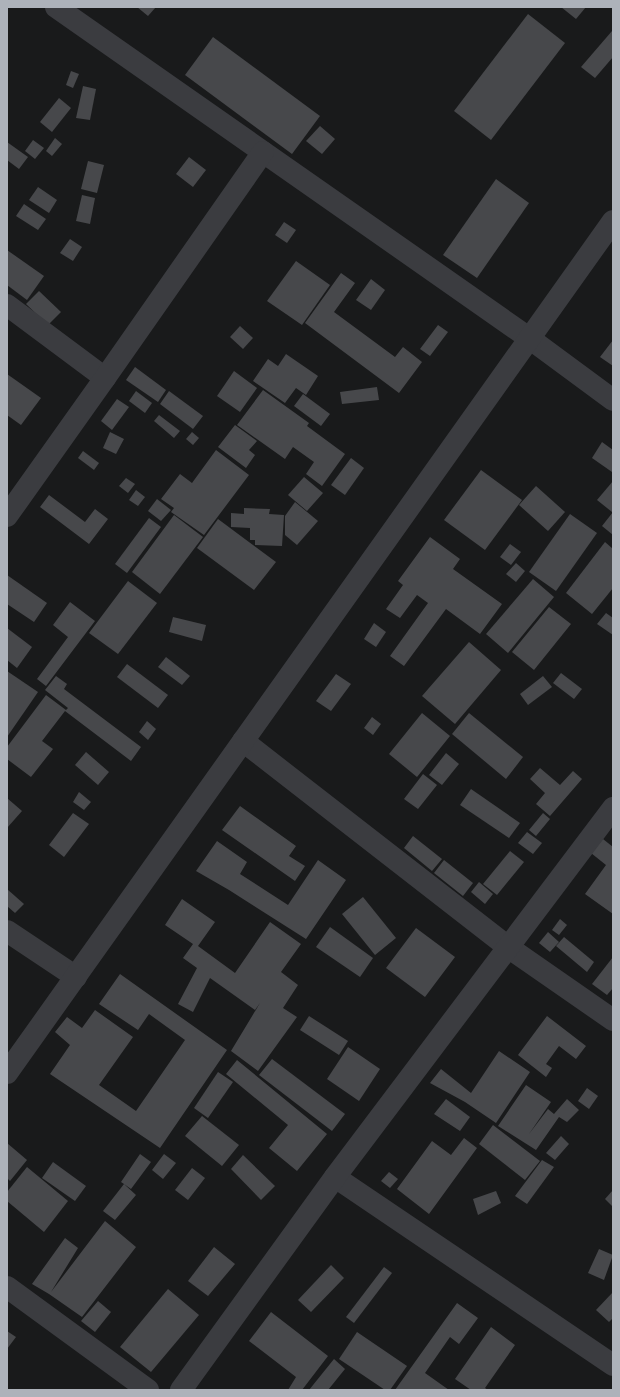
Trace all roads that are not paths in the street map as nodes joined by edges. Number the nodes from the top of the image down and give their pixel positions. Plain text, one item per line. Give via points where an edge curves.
1 (56, 7) edge
2 (263, 152) junction
3 (613, 221) edge
4 (7, 304) edge
5 (529, 338) junction
6 (105, 378) junction
7 (613, 400) edge
8 (7, 516) edge
9 (243, 741) junction
10 (613, 808) edge
11 (7, 931) edge
12 (508, 947) junction
13 (76, 977) junction
14 (613, 1020) edge
15 (7, 1073) edge
16 (335, 1177) junction
17 (7, 1287) edge
18 (613, 1365) edge
19 (148, 1390) edge
20 (181, 1390) edge

1 - 2 street
2 - 5 street
2 - 6 street
3 - 5 street
4 - 6 street
5 - 7 street
5 - 9 street
6 - 8 street
9 - 12 street
9 - 13 street
10 - 12 street
11 - 13 street
12 - 14 street
12 - 16 street
13 - 15 street
16 - 18 street
16 - 20 street
17 - 19 street

